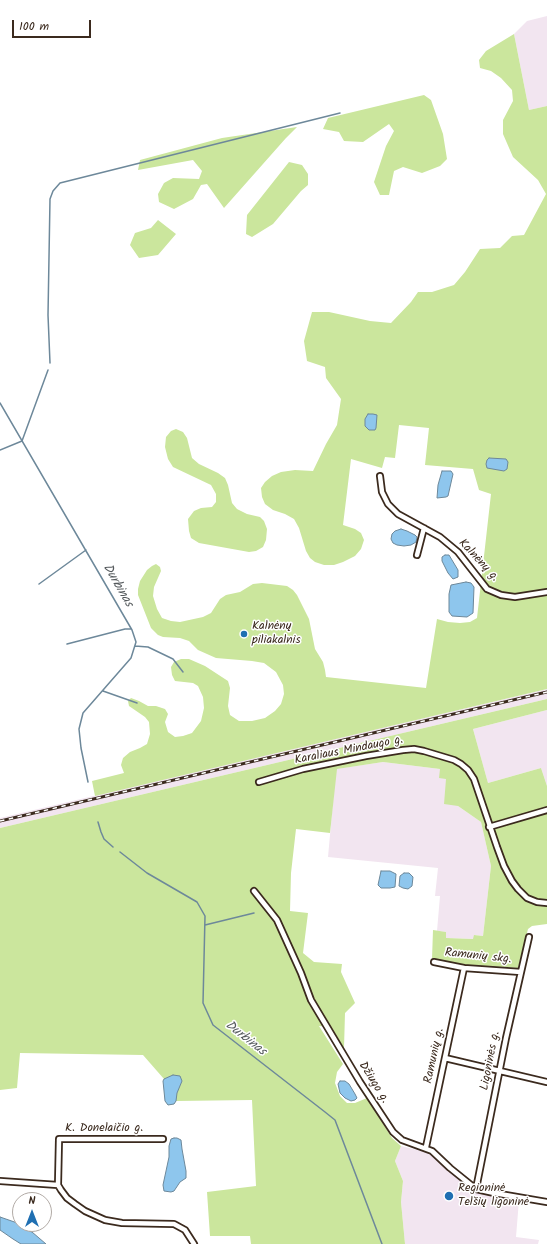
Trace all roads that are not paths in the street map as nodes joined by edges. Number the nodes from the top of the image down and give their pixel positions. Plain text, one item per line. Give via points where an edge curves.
1 (380, 476) dead end
2 (424, 528) junction
3 (417, 555) dead end
4 (547, 592) edge
5 (259, 782) dead end
6 (547, 810) edge
7 (489, 827) junction
8 (254, 891) dead end
9 (547, 903) edge
10 (529, 937) dead end
11 (434, 962) dead end
12 (464, 968) junction
13 (521, 972) junction
14 (445, 1058) junction
15 (499, 1072) junction
16 (547, 1082) edge
17 (163, 1139) dead end
18 (426, 1147) junction
19 (0, 1181) edge
20 (58, 1185) junction
21 (476, 1189) junction
22 (547, 1202) edge
23 (194, 1244) edge

1 - 2 street, Kalnėnų g. via 382,492 388,504 398,514
2 - 3 street
2 - 4 street, Kalnėnų g. via 458,552 487,589 515,597
5 - 7 street, Karaliaus Mindaugo g. via 303,768 414,749 454,760 468,770 474,779
6 - 7 street
7 - 9 street, Karaliaus Mindaugo g. via 504,866 516,886 527,898
8 - 18 street, Džiugo g. via 277,920 311,1000 393,1132 402,1140
10 - 13 street, Ligoninės g.
11 - 12 street, Ramunių skg.
12 - 13 street, Ramunių skg.
12 - 14 street, Ramunių g.
13 - 15 street, Ligoninės g.
14 - 15 street
14 - 18 street, Ramunių g.
15 - 16 street
15 - 21 street, Ligoninės g.
17 - 20 street, K. Donelaičio g. via 59,1139
18 - 21 street, Džiugo g.
19 - 20 street
20 - 23 street via 67,1198 104,1220 174,1224 185,1230
21 - 22 street, Džiugo g.

